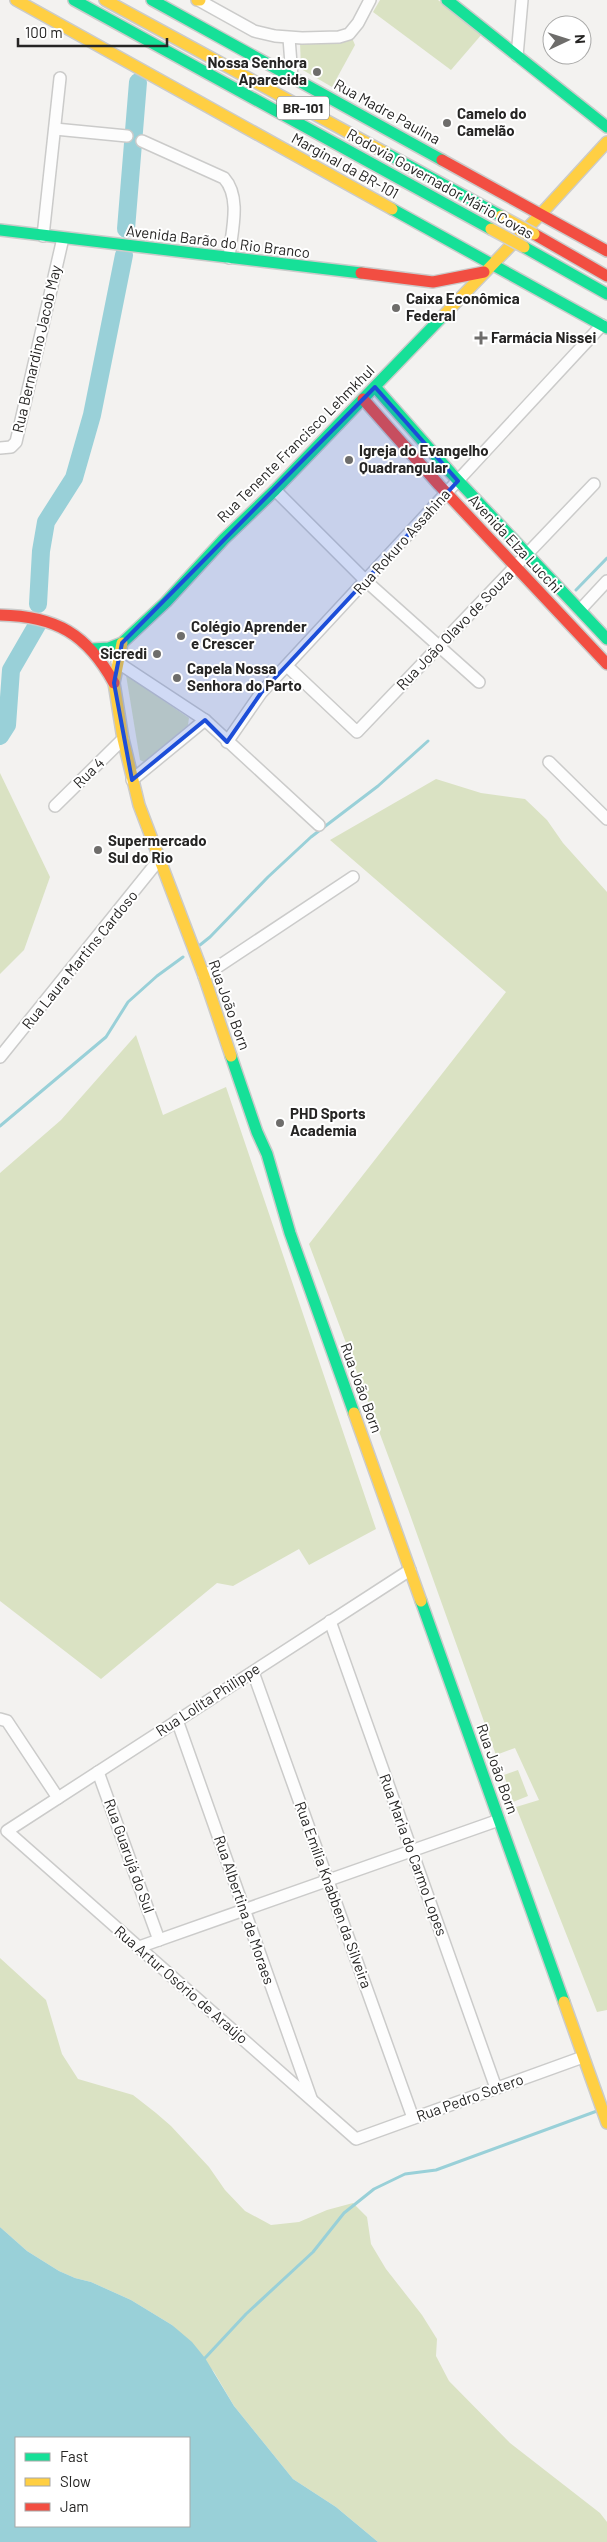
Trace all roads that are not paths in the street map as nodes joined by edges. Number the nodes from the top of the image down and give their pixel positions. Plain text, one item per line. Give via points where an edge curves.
1 (16, 0) edge
2 (74, 0) edge
3 (105, 0) edge
4 (152, 0) edge
5 (199, 0) edge
6 (370, 0) edge
7 (447, 0) edge
8 (522, 0) edge
9 (288, 38) junction
10 (517, 56) junction
11 (292, 77) junction
12 (60, 78) dead end
13 (607, 127) edge
14 (55, 129) junction
15 (127, 136) dead end
16 (142, 141) dead end
17 (607, 142) edge
18 (541, 214) junction
19 (0, 230) edge
20 (43, 236) junction
21 (63, 238) junction
22 (507, 248) junction
23 (607, 251) edge
24 (229, 258) junction
25 (488, 268) junction
26 (511, 275) junction
27 (607, 276) edge
28 (433, 282) junction
29 (607, 294) edge
30 (445, 313) junction
31 (604, 326) edge
32 (375, 387) junction
33 (363, 399) junction
34 (0, 448) edge
35 (458, 481) junction
36 (594, 484) dead end
37 (275, 490) junction
38 (446, 493) junction
39 (527, 554) junction
40 (516, 567) junction
41 (366, 581) junction
42 (607, 581) edge
43 (580, 610) junction
44 (0, 615) edge
45 (607, 639) edge
46 (122, 643) junction
47 (92, 648) junction
48 (438, 648) junction
49 (117, 662) junction
50 (607, 664) edge
51 (287, 666) junction
52 (479, 682) dead end
53 (114, 683) junction
54 (205, 720) junction
55 (123, 740) junction
56 (227, 742) junction
57 (549, 762) dead end
58 (132, 780) junction
59 (55, 806) dead end
60 (607, 819) edge
61 (319, 825) dead end
62 (158, 861) junction
63 (353, 877) dead end
64 (204, 976) junction
65 (0, 1057) edge
66 (410, 1570) junction
67 (330, 1621) junction
68 (253, 1672) junction
69 (0, 1719) edge
70 (177, 1720) junction
71 (98, 1772) junction
72 (58, 1798) junction
73 (499, 1820) junction
74 (7, 1831) joint
75 (412, 1851) junction
76 (328, 1881) junction
77 (244, 1910) junction
78 (159, 1940) junction
79 (139, 1947) junction
80 (584, 2056) junction
81 (496, 2088) junction
82 (311, 2099) junction
83 (413, 2118) junction
84 (606, 2119) edge
85 (356, 2139) joint

1 - 25 main road, Marginal da BR-101
2 - 29 main road, Rodovia Governador Mário Covas / BR-101, bridge
3 - 27 main road, Rodovia Governador Mário Covas / BR-101, bridge
4 - 11 main road, Rua Madre Paulina
5 - 9 street via 254,31
6 - 9 street via 349,34
7 - 10 main road
8 - 10 street
9 - 11 street
10 - 13 main road
11 - 18 main road, Rua Madre Paulina
12 - 14 street
14 - 15 street
14 - 20 street
16 - 24 street via 224,178 231,186 235,197
17 - 18 main road, Rua Tenente Francisco Lehmkhul
18 - 22 main road, Rua Tenente Francisco Lehmkhul
18 - 23 main road, Rua Madre Paulina
19 - 20 main road, Avenida Barão do Rio Branco
20 - 21 main road, Avenida Barão do Rio Branco
21 - 24 main road, Avenida Barão do Rio Branco
21 - 34 street, Rua Bernardino Jacob May via 16,442 11,447
22 - 25 main road, Rua Tenente Francisco Lehmkhul
22 - 26 main road via 507,267
24 - 28 main road, Avenida Barão do Rio Branco
25 - 26 main road, Marginal da BR-101
25 - 28 main road, Avenida Barão do Rio Branco
25 - 30 main road, Rua Tenente Francisco Lehmkhul
26 - 31 main road, Marginal da BR-101
28 - 30 main road via 443,295
30 - 32 main road, Rua Tenente Francisco Lehmkhul
31 - 35 street, Rua Rokuro Assahina
32 - 33 main road, Rua Tenente Francisco Lehmkhul
32 - 35 main road, Avenida Elza Lucchi
33 - 37 main road, Rua Tenente Francisco Lehmkhul
33 - 38 main road, Avenida Elza Lucchi
35 - 38 street, Rua Rokuro Assahina
35 - 39 main road, Avenida Elza Lucchi
36 - 39 street, Rua João Olavo de Souza
37 - 41 street
37 - 46 main road, Rua Tenente Francisco Lehmkhul
38 - 40 main road, Avenida Elza Lucchi
38 - 41 street, Rua Rokuro Assahina
39 - 40 street, Rua João Olavo de Souza
39 - 43 main road, Avenida Elza Lucchi
40 - 48 street, Rua João Olavo de Souza
40 - 50 main road, Avenida Elza Lucchi
41 - 48 street
41 - 51 street, Rua Rokuro Assahina
42 - 43 street
43 - 45 main road, Avenida Elza Lucchi
44 - 47 main road via 20,614 66,627
46 - 47 main road via 109,648
46 - 49 main road
47 - 53 main road
48 - 51 street, Rua João Olavo de Souza via 357,732
48 - 52 street
49 - 53 main road
49 - 54 street
51 - 56 street, Rua Rokuro Assahina via 261,694
53 - 55 main road, Rua João Born
54 - 56 street
54 - 58 street
55 - 58 main road, Rua João Born
55 - 59 street, Rua 4
56 - 61 street
57 - 60 street
58 - 62 main road, Rua João Born
62 - 64 main road, Rua João Born
62 - 65 street, Rua Laura Martins Cardoso
63 - 64 street
64 - 66 main road, Rua João Born via 267,1154 290,1233
66 - 67 street, Rua Lolita Philippe
66 - 73 main road, Rua João Born
67 - 68 street, Rua Lolita Philippe
67 - 75 street, Rua Maria do Carmo Lopes
68 - 70 street, Rua Lolita Philippe
68 - 76 street, Rua Emília Knabben da Silveira
69 - 72 street via 7,1721
70 - 71 street, Rua Lolita Philippe
70 - 77 street, Rua Albertina de Moraes
71 - 72 street, Rua Lolita Philippe
71 - 78 street, Rua Guarujá do Sul
72 - 74 street, Rua Lolita Philippe
73 - 75 street
73 - 80 main road, Rua João Born
74 - 79 street, Rua Artur Osório de Araújo
75 - 76 street
75 - 81 street, Rua Maria do Carmo Lopes
76 - 77 street
76 - 83 street, Rua Emília Knabben da Silveira
77 - 78 street
77 - 82 street, Rua Albertina de Moraes
78 - 79 street
79 - 82 street, Rua Artur Osório de Araújo
80 - 81 street, Rua Pedro Sotero
80 - 84 main road, Rua João Born
81 - 83 street, Rua Pedro Sotero
82 - 85 street, Rua Artur Osório de Araújo
83 - 85 street, Rua Pedro Sotero

